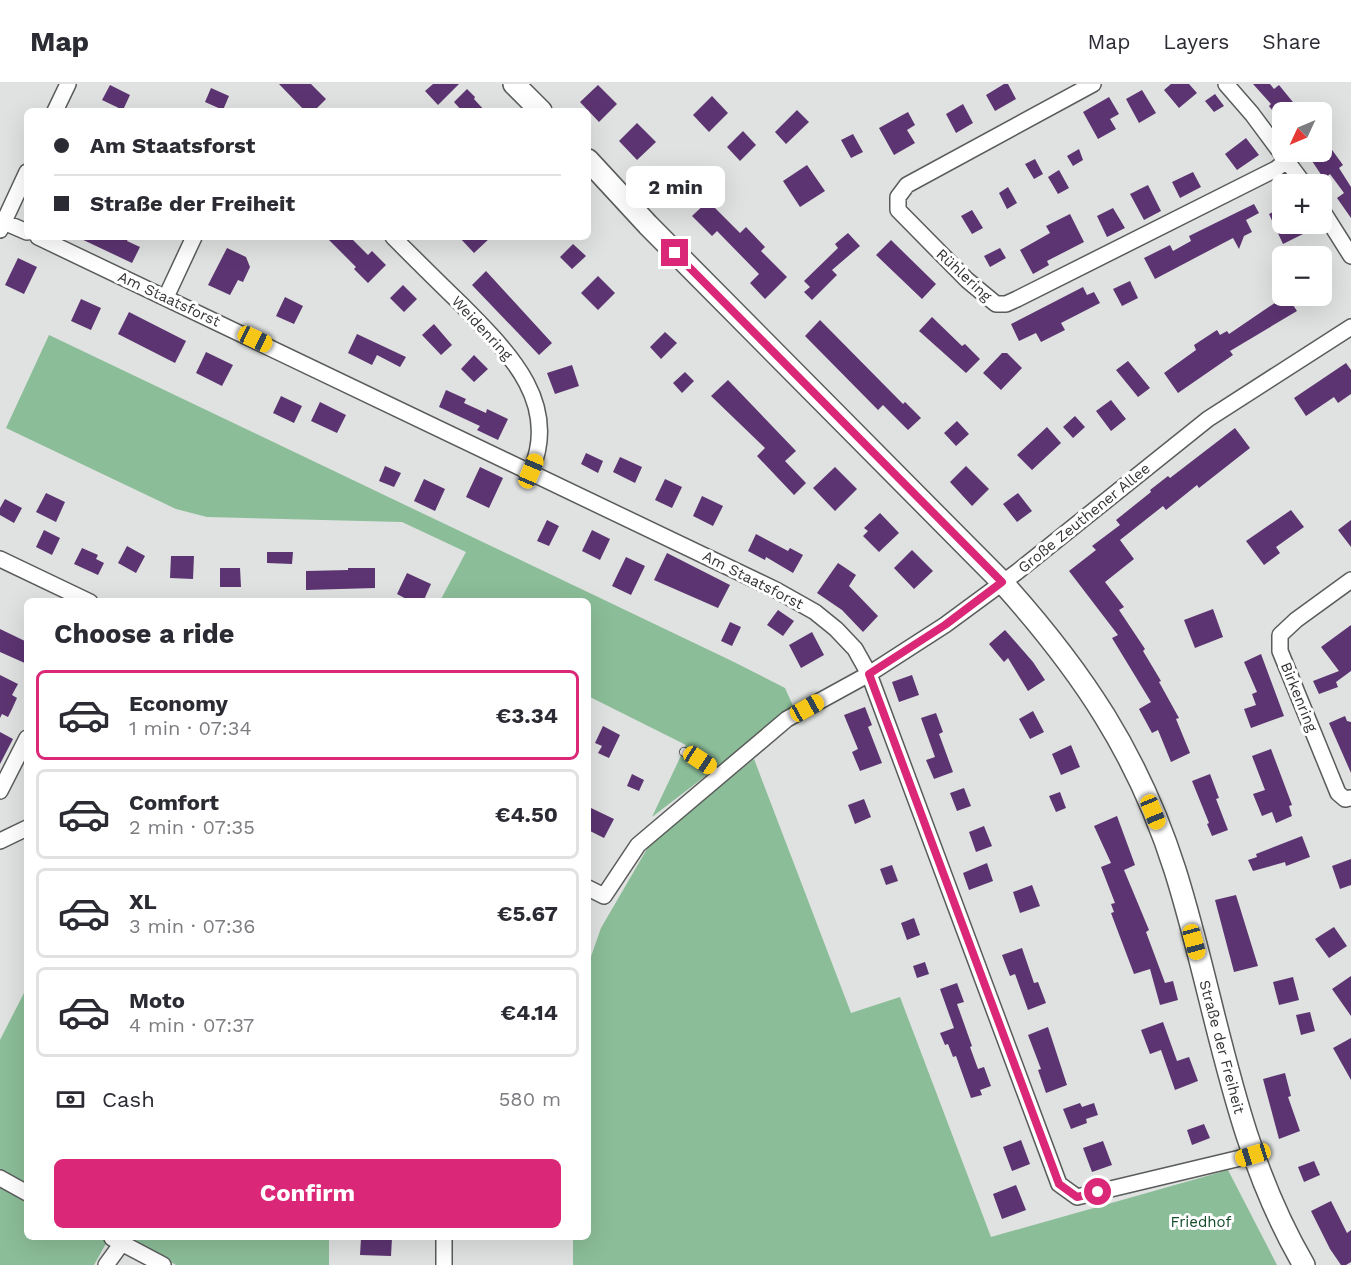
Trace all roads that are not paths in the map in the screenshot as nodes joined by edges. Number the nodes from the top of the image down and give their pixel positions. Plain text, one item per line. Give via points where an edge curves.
1 (68, 84) edge
2 (514, 84) edge
3 (1093, 84) edge
4 (1226, 84) edge
5 (56, 108) edge
6 (538, 108) edge
7 (1272, 141) edge
8 (1285, 162) edge
9 (591, 163) edge
10 (24, 178) edge
11 (2, 226) edge
12 (1332, 226) edge
13 (24, 231) edge
14 (44, 240) edge
15 (193, 240) edge
16 (396, 240) edge
17 (1351, 256) edge
18 (166, 297) junction
19 (1351, 327) edge
20 (531, 471) junction
21 (0, 559) edge
22 (1351, 580) edge
23 (1002, 582) junction
24 (82, 598) edge
25 (869, 674) junction
26 (24, 744) edge
27 (684, 752) dead end
28 (720, 775) junction
29 (0, 791) edge
30 (1351, 798) edge
31 (24, 829) edge
32 (0, 840) edge
33 (591, 890) edge
34 (1253, 1155) junction
35 (0, 1179) edge
36 (24, 1191) edge
37 (117, 1240) edge
38 (444, 1240) edge
39 (106, 1265) edge
40 (163, 1265) edge
41 (444, 1265) edge
42 (1304, 1265) edge

1 - 5 street
2 - 6 street
3 - 8 street, Rühlering via 907,185 898,197 898,210 996,304 1006,304
4 - 7 street
9 - 23 street, Straße der Freiheit
10 - 11 street
11 - 13 street
12 - 17 street
14 - 18 street, Am Staatsforst
15 - 18 street
16 - 20 street, Weidenring via 505,348 522,372 534,398 538,424 537,457
18 - 20 street, Am Staatsforst
19 - 23 street, Große Zeuthener Allee via 1208,419
20 - 25 street, Am Staatsforst via 815,612 855,649
21 - 24 street
22 - 30 street, Birkenring via 1280,635 1280,651 1338,793 1345,799
23 - 25 street, Große Zeuthener Allee
23 - 34 street, Straße der Freiheit via 1084,681 1115,730 1147,797 1176,873
25 - 28 street, Große Zeuthener Allee via 787,719
25 - 34 street, Am Staatsforst via 1059,1184 1077,1197
26 - 29 street
27 - 28 lane
28 - 33 street, Große Zeuthener Allee via 638,844 604,896
31 - 32 street
34 - 42 street, Straße der Freiheit
35 - 36 street
37 - 39 street
37 - 40 street
38 - 41 street

